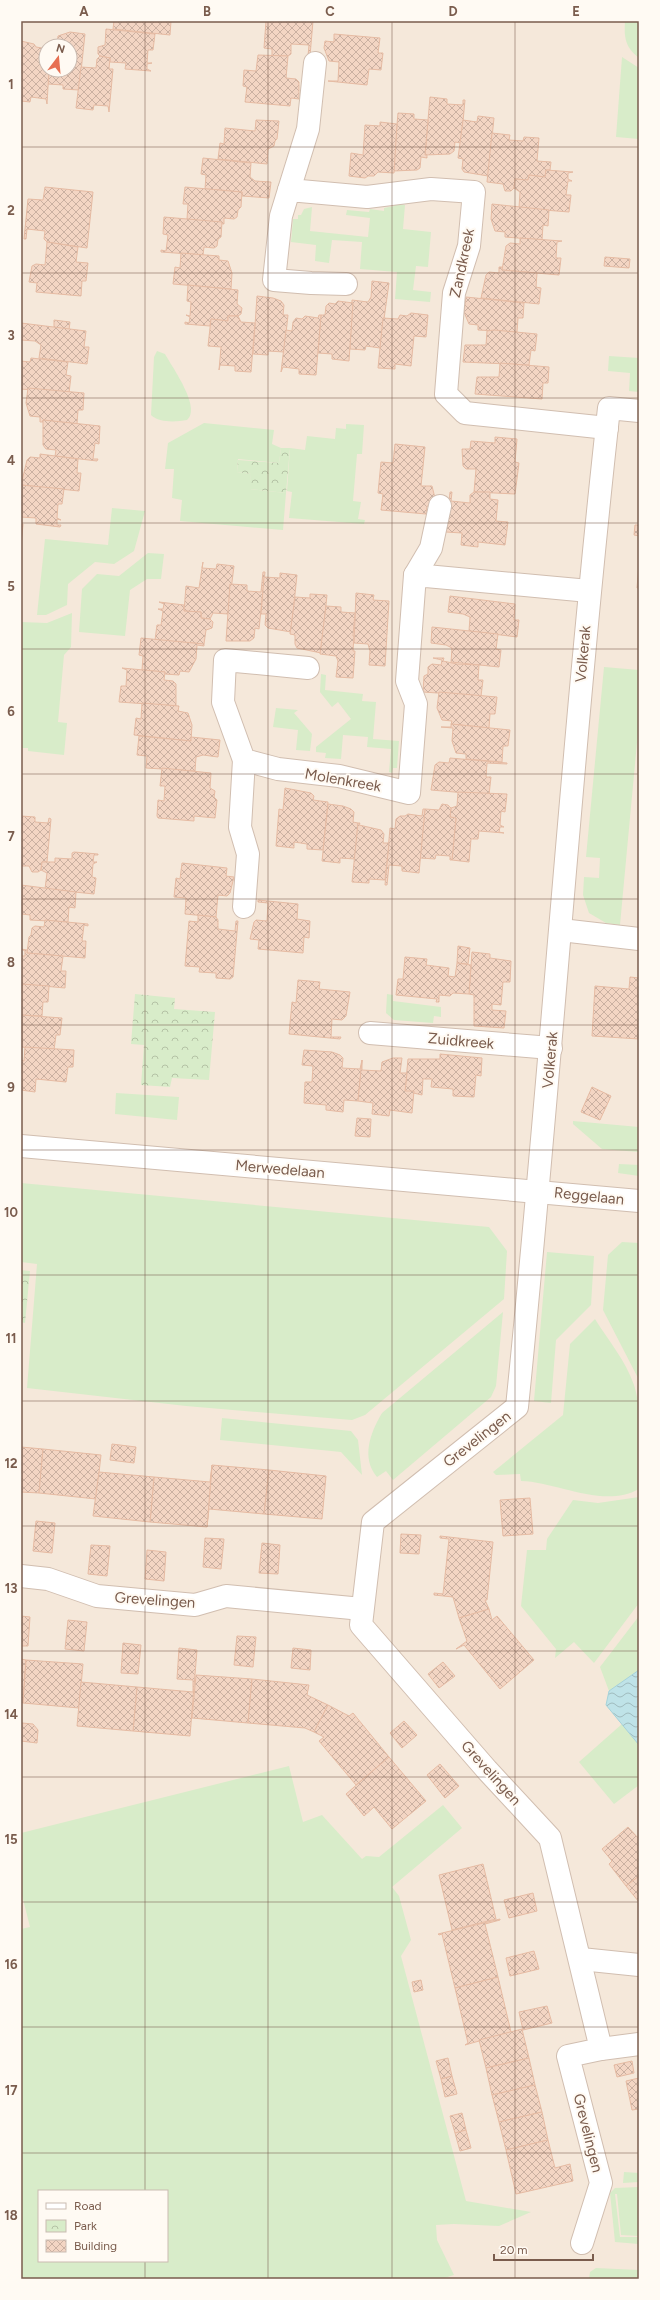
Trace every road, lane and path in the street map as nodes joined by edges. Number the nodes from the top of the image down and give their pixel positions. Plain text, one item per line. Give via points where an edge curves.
1 (316, 62) dead end
2 (289, 190) junction
3 (346, 284) dead end
4 (639, 411) edge
5 (607, 428) junction
6 (440, 506) dead end
7 (415, 575) junction
8 (588, 591) junction
9 (308, 668) dead end
10 (244, 760) junction
11 (244, 907) dead end
12 (561, 930) junction
13 (639, 939) edge
14 (370, 1033) dead end
15 (551, 1048) junction
16 (21, 1146) edge
17 (539, 1190) junction
18 (639, 1201) edge
19 (21, 1576) edge
20 (362, 1609) junction
21 (581, 1959) junction
22 (639, 1965) edge
23 (639, 2044) edge
24 (602, 2049) junction
25 (582, 2243) dead end

1 - 2 street via 308,129
2 - 3 street via 281,216 274,280
2 - 5 street, Zandkreek via 367,197 431,188 474,192 469,246 454,293 446,394 465,413
4 - 5 street, Volkerak via 609,408
5 - 8 street, Volkerak
6 - 7 street, Molenkreek via 431,548
7 - 8 street
7 - 10 street, Molenkreek via 406,680 416,704 409,793 339,776 278,769
8 - 12 street, Volkerak
9 - 10 street via 225,660 223,702
10 - 11 street via 240,827 248,854
12 - 13 street
12 - 15 street, Volkerak
14 - 15 street, Zuidkreek
15 - 17 street, Volkerak
16 - 17 street, Merwedelaan
17 - 18 street, Reggelaan
17 - 20 street, Grevelingen via 517,1407 372,1522
19 - 20 street, Grevelingen via 48,1578 97,1596 195,1605 226,1596
20 - 21 street, Grevelingen via 361,1625 550,1838
21 - 22 street
21 - 24 street, Grevelingen
23 - 24 street, Grevelingen
24 - 25 street, Grevelingen via 568,2056 601,2183

